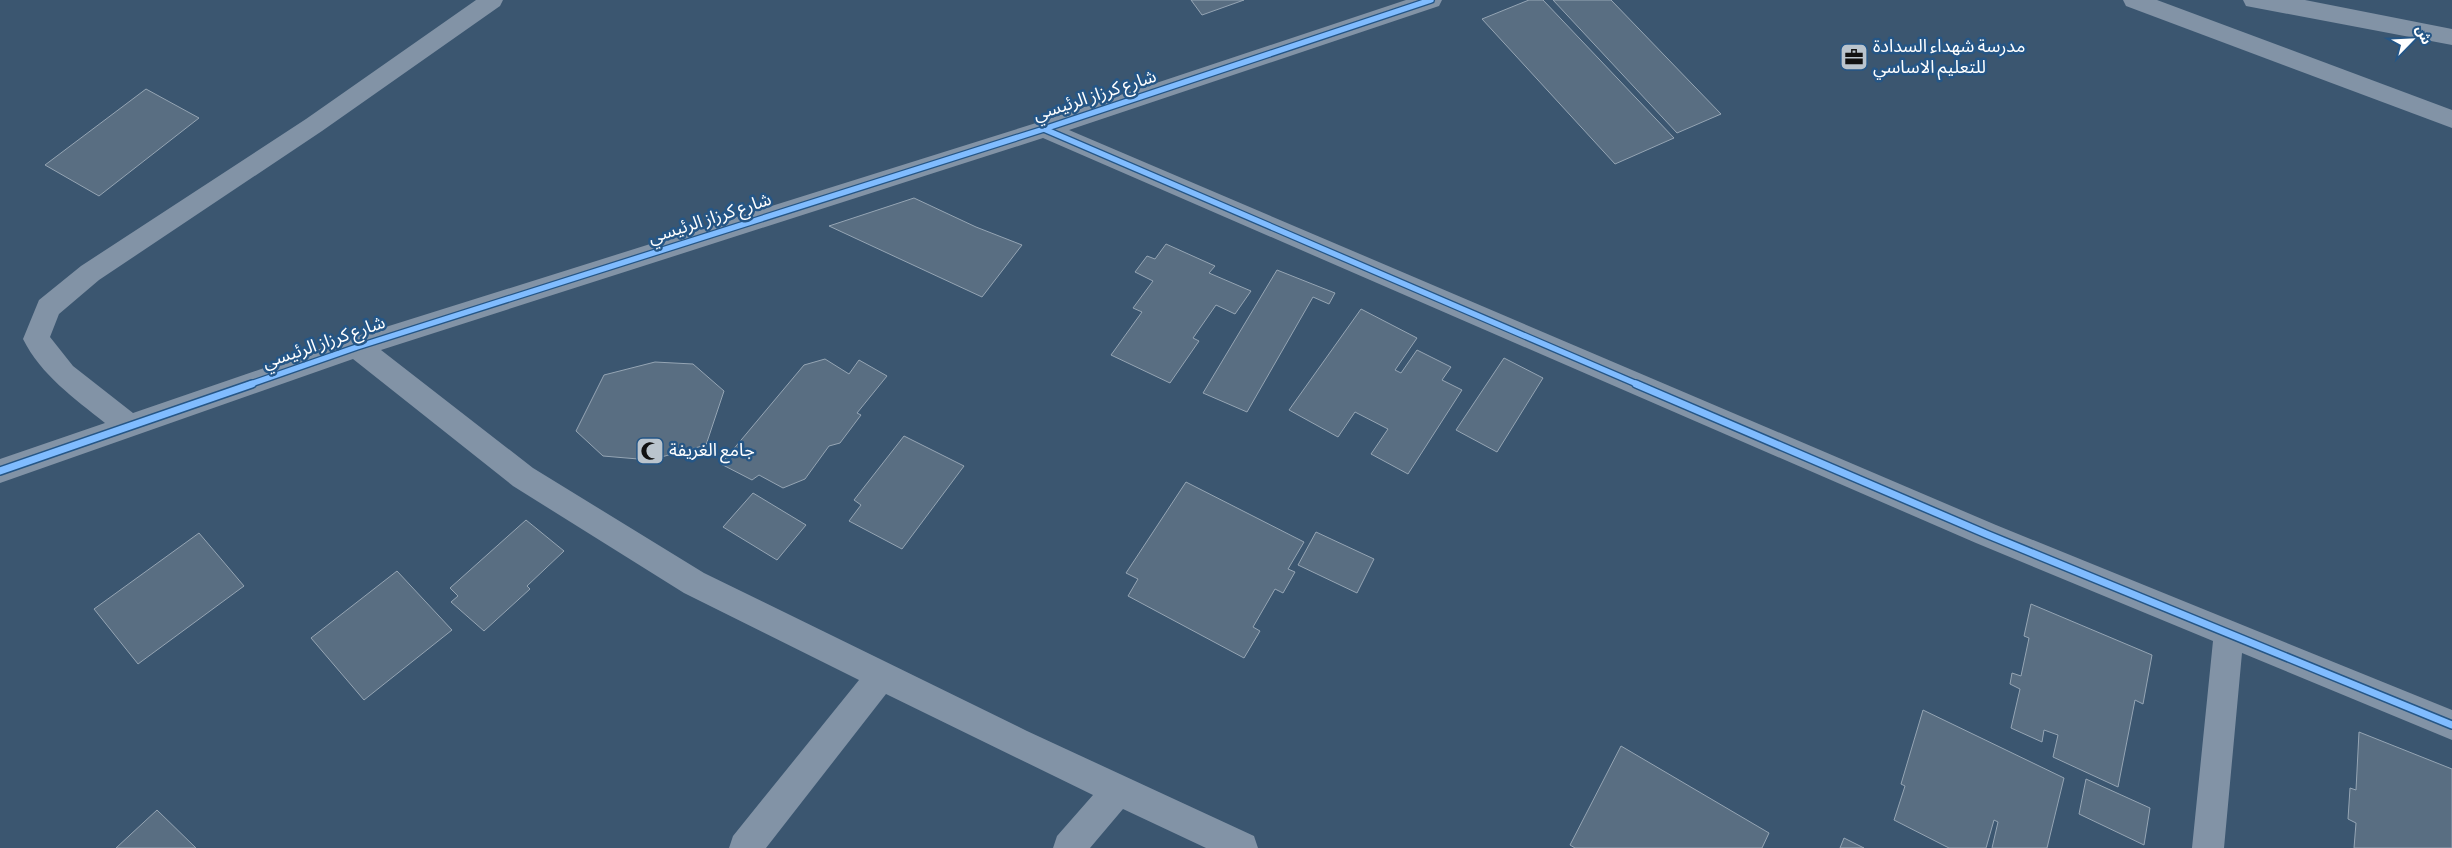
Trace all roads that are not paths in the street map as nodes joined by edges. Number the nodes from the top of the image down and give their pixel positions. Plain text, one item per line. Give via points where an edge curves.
1 (492, 0) edge
2 (1430, 0) edge
3 (2134, 0) edge
4 (2254, 0) edge
5 (2452, 38) edge
6 (2452, 119) edge
7 (1044, 129) junction
8 (357, 347) junction
9 (129, 426) junction
10 (0, 471) edge
11 (2229, 635) junction
12 (881, 676) junction
13 (2452, 725) edge
14 (1118, 790) junction
15 (745, 848) edge
16 (1069, 848) edge
17 (1242, 848) edge
18 (2208, 848) edge

1 - 9 street via 314,125 90,273 48,308 36,339 63,374
2 - 7 street, شارع كرزاز الرئيسي
3 - 6 street
4 - 5 street
7 - 8 street, شارع كرزاز الرئيسي
7 - 11 street
8 - 9 street, شارع كرزاز الرئيسي
8 - 12 street via 531,482 694,583
9 - 10 street, شارع كرزاز الرئيسي
11 - 13 street
11 - 18 street
12 - 14 street
12 - 15 street
14 - 16 street
14 - 17 street

